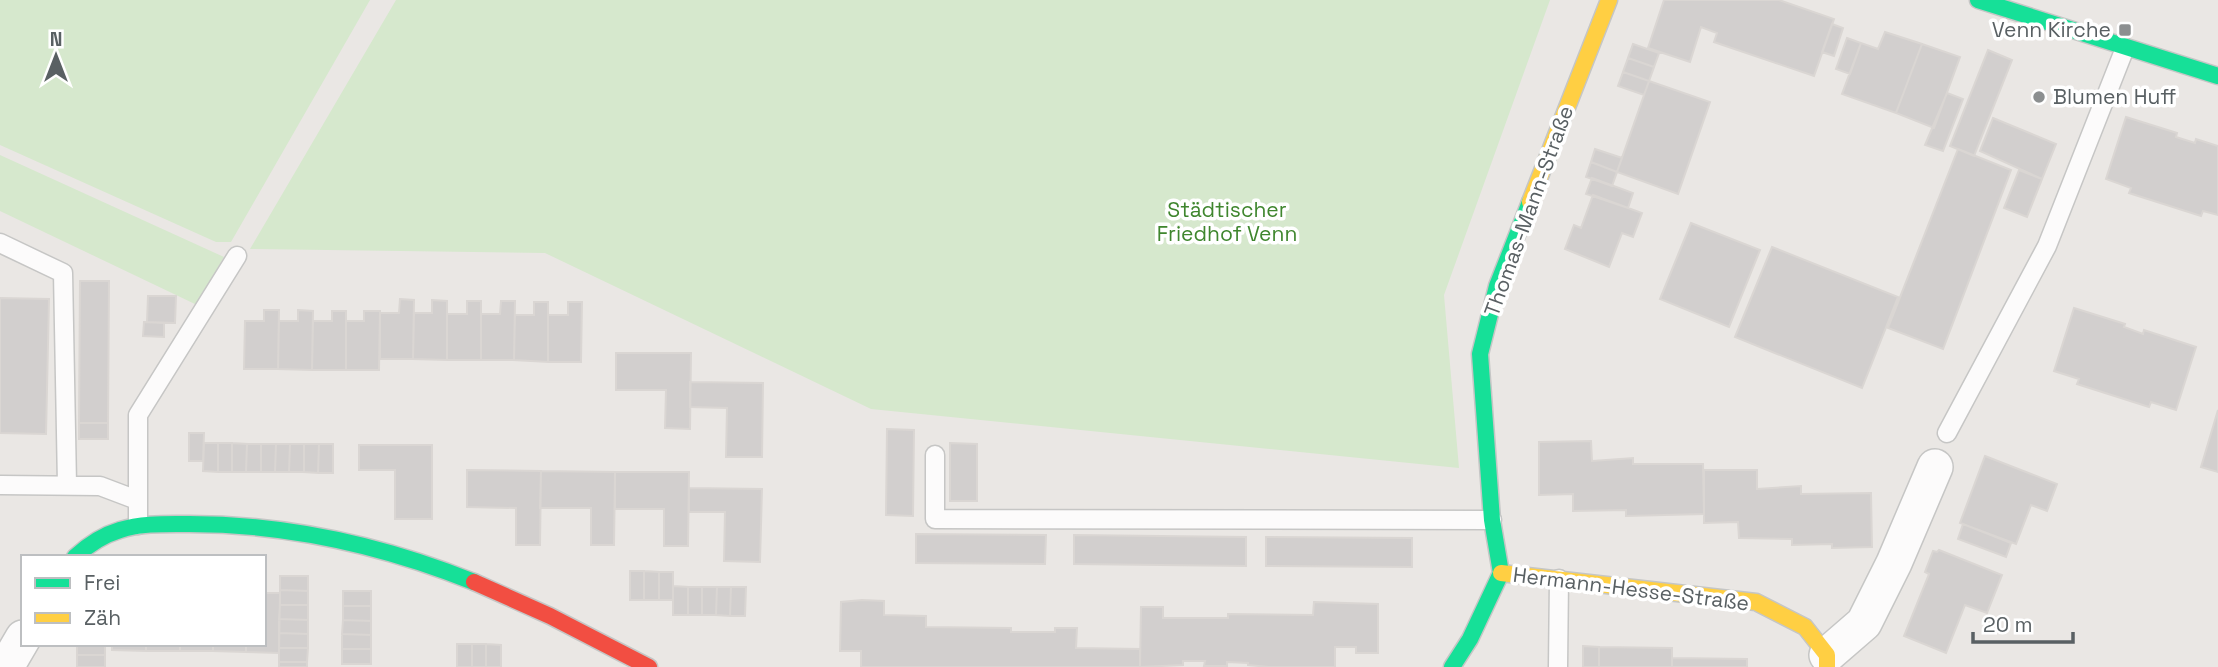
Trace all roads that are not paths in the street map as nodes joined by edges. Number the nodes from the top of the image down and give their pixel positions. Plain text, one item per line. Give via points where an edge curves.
1 (1609, 0) edge
2 (1978, 0) edge
3 (2125, 48) junction
4 (2218, 76) edge
5 (0, 243) edge
6 (237, 256) dead end
7 (1948, 433) dead end
8 (935, 454) dead end
9 (1935, 467) dead end
10 (0, 485) edge
11 (66, 485) junction
12 (137, 500) junction
13 (1492, 520) junction
14 (138, 526) junction
15 (78, 555) edge
16 (1501, 573) junction
17 (1559, 579) junction
18 (21, 641) edge
19 (1827, 661) edge
20 (6, 667) edge
21 (649, 667) edge
22 (1452, 667) edge
23 (1558, 667) edge

1 - 13 street, Thomas-Mann-Straße via 1497,286 1480,354
2 - 3 street
3 - 4 street
3 - 7 lane via 2047,246
5 - 11 lane via 64,273
6 - 12 lane via 138,415
8 - 13 lane via 935,519
9 - 19 street, Hermann-Hesse-Straße via 1864,623
10 - 11 lane
11 - 12 lane via 100,486
12 - 14 lane
13 - 16 street, Thomas-Mann-Straße
14 - 15 street via 99,538
14 - 21 street via 207,523 251,527 410,558 555,619
16 - 17 street, Hermann-Hesse-Straße
16 - 22 street
17 - 19 street, Hermann-Hesse-Straße via 1756,603 1805,627
17 - 23 lane
18 - 20 street

